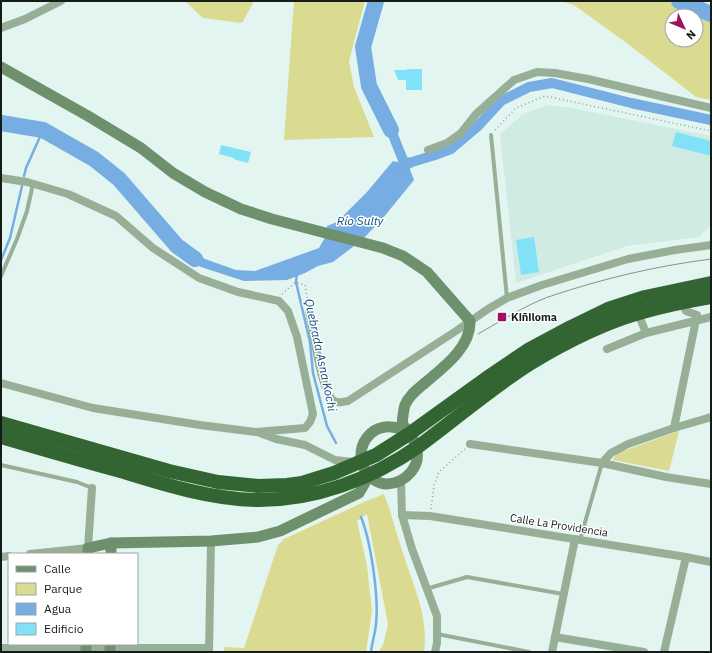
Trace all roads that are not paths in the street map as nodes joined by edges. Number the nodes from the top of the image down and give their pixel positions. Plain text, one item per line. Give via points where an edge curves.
1 (60, 1) edge
2 (1, 28) edge
3 (1, 67) edge
4 (711, 108) edge
5 (491, 135) road end
6 (428, 150) dead end
7 (1, 178) edge
8 (33, 183) junction
9 (711, 245) edge
10 (1, 276) edge
11 (711, 283) edge
12 (711, 297) edge
13 (507, 298) junction
14 (680, 302) junction
15 (309, 311) road end
16 (638, 313) junction
17 (711, 317) edge
18 (470, 321) junction
19 (696, 321) junction
20 (646, 333) junction
21 (607, 349) dead end
22 (1, 383) edge
23 (711, 417) edge
24 (1, 423) edge
25 (674, 428) junction
26 (256, 432) junction
27 (410, 434) junction
28 (1, 437) edge
29 (470, 444) road end
30 (417, 447) junction
31 (361, 462) junction
32 (602, 463) junction
33 (1, 465) edge
34 (369, 476) junction
35 (401, 481) junction
36 (711, 484) edge
37 (92, 488) joint
38 (402, 515) junction
39 (577, 540) junction
40 (211, 541) junction
41 (111, 549) edge
42 (88, 551) edge
43 (49, 553) edge
44 (686, 557) junction
45 (711, 562) edge
46 (426, 588) junction
47 (564, 594) junction
48 (437, 634) junction
49 (555, 637) junction
50 (1, 648) edge
51 (86, 648) edge
52 (110, 648) edge
53 (209, 650) edge
54 (436, 652) edge
55 (529, 652) edge
56 (552, 652) edge
57 (644, 652) edge
58 (664, 652) edge

1 - 2 street
3 - 18 street via 141,148 205,192 241,209 383,248 403,256 427,272
4 - 6 street via 588,79 537,72 514,80 476,114 461,133 447,143
5 - 13 lane
7 - 8 street
8 - 10 lane via 27,211
8 - 26 street via 68,194 116,216 153,248 199,278 238,292 279,301 288,311 297,337 313,414 305,428
9 - 13 street via 628,259
11 - 27 highway via 645,297 608,309 571,327 528,350
12 - 14 highway
13 - 18 street
14 - 16 highway
14 - 19 street via 686,311 697,314
15 - 18 street via 328,395 340,403 348,401
16 - 20 street
16 - 30 highway via 594,330 530,364
17 - 19 street
18 - 27 street via 465,342 454,356 414,392 405,405 402,423
19 - 20 street
19 - 25 street
20 - 21 street
22 - 26 street via 93,408
23 - 25 street
24 - 31 highway via 169,471 218,482 258,486 287,485 319,478
25 - 32 street via 628,444 611,453
26 - 31 street via 305,445 335,460
27 - 30 street
27 - 31 highway
27 - 31 street via 393,426 375,430 363,443
28 - 34 highway via 213,496 255,500 292,498 312,495
29 - 32 street
30 - 34 highway
30 - 35 street via 415,465 409,475
31 - 34 street
32 - 36 street
32 - 39 lane
33 - 37 lane via 77,482
34 - 35 street via 377,482 386,484
34 - 40 street via 359,492 280,531 258,537
35 - 38 street
37 - 42 street
38 - 39 street, Calle La Providencia via 430,516
38 - 46 street
39 - 44 street, Calle La Providencia
39 - 47 street
40 - 41 street
40 - 53 street
41 - 42 street
42 - 43 street
44 - 45 street, Calle La Providencia
44 - 58 street
46 - 47 lane via 467,577
46 - 48 street via 437,616
47 - 49 street
48 - 54 street
48 - 55 lane
49 - 56 street
49 - 57 street
50 - 51 street
51 - 52 street
52 - 53 street

